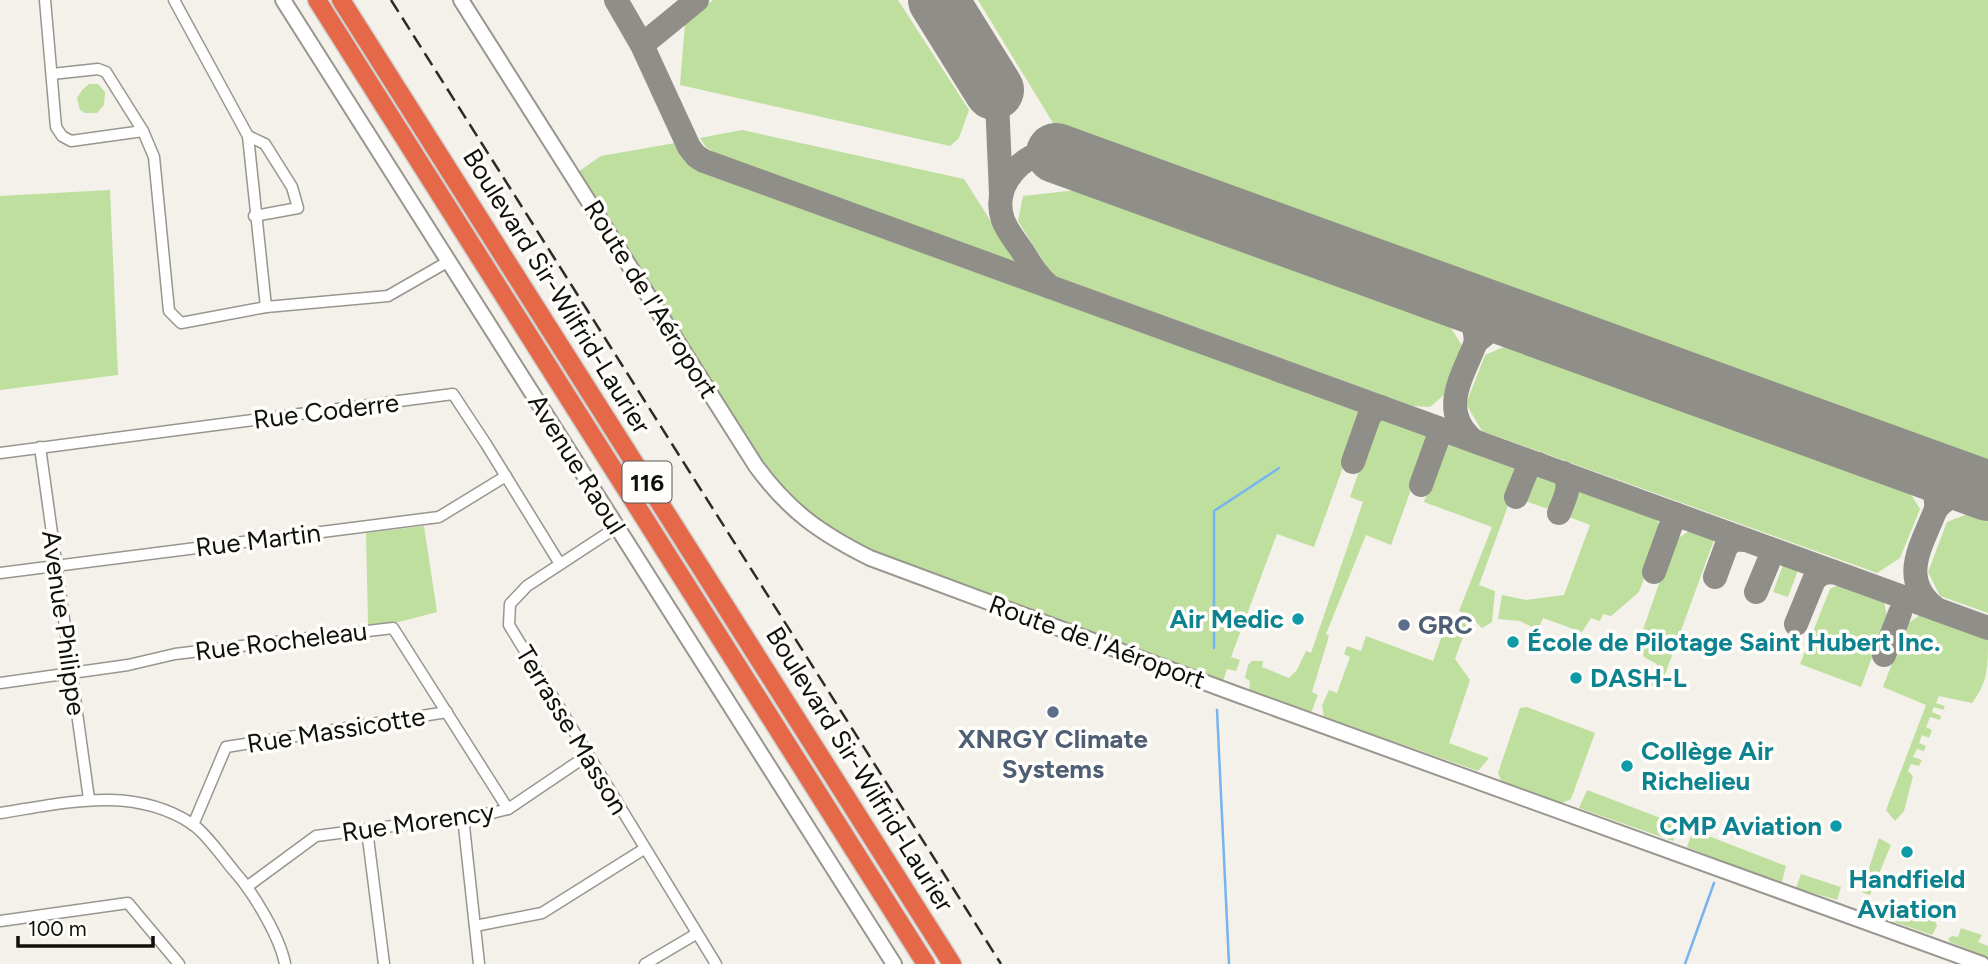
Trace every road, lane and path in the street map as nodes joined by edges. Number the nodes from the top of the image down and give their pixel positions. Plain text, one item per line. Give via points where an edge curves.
1 (45, 0) edge
2 (174, 0) edge
3 (283, 0) edge
4 (317, 0) edge
5 (341, 0) edge
6 (461, 0) edge
7 (52, 74) junction
8 (143, 131) junction
9 (248, 136) junction
10 (254, 216) junction
11 (449, 261) junction
12 (266, 307) junction
13 (40, 447) junction
14 (0, 453) edge
15 (506, 476) junction
16 (617, 527) junction
17 (560, 564) junction
18 (56, 565) junction
19 (0, 573) edge
20 (71, 674) junction
21 (0, 683) edge
22 (447, 712) junction
23 (588, 755) junction
24 (89, 799) junction
25 (508, 809) junction
26 (0, 813) edge
27 (463, 817) junction
28 (194, 825) junction
29 (367, 830) junction
30 (644, 849) junction
31 (248, 886) junction
32 (0, 921) edge
33 (475, 926) junction
34 (696, 933) junction
35 (179, 964) edge
36 (285, 964) edge
37 (384, 964) edge
38 (479, 964) edge
39 (645, 964) edge
40 (716, 964) edge
41 (894, 964) edge
42 (926, 964) edge
43 (952, 964) edge
44 (1982, 964) edge

1 - 7 street
2 - 9 street
3 - 11 street, Avenue Raoul
4 - 42 highway, Boulevard Sir-Wilfrid-Laurier / 116
5 - 43 highway, Boulevard Sir-Wilfrid-Laurier / 116
6 - 44 street, Route de l'Aéroport via 756,466 788,506 838,542 870,558 1236,694
7 - 8 street via 106,72
7 - 8 street via 56,127 66,140
8 - 12 street via 154,157 170,311 181,323
9 - 10 street
9 - 10 street via 265,144 292,187 298,208
10 - 12 street
11 - 12 street via 388,296
11 - 16 street, Avenue Raoul
13 - 14 street, Rue Coderre
13 - 15 street, Rue Coderre via 453,394
13 - 18 street, Avenue Philippe
15 - 17 street, Rue Coderre
15 - 18 street, Rue Martin via 439,517
16 - 17 street, Terrasse Masson
16 - 41 street, Avenue Raoul
17 - 23 street, Terrasse Masson via 510,604 509,625
18 - 19 street, Rue Martin
18 - 20 street, Avenue Philippe
20 - 21 street, Rue Rocheleau
20 - 22 street, Rue Rocheleau via 175,654 393,628
20 - 24 street, Avenue Philippe
22 - 25 street, Rue Rocheleau
22 - 28 street, Rue Massicotte via 226,747
23 - 25 street, Rue Morency
23 - 30 street, Terrasse Masson
24 - 26 street
24 - 28 street via 119,799 157,807
25 - 27 street, Rue Morency
27 - 29 street, Rue Morency
27 - 33 street
28 - 31 street
29 - 31 street, Rue Morency via 316,836
29 - 37 street
30 - 33 street via 542,913
30 - 34 street, Terrasse Masson
31 - 36 street via 282,949
32 - 35 street via 128,903
33 - 38 street
34 - 39 street
34 - 40 street, Terrasse Masson

